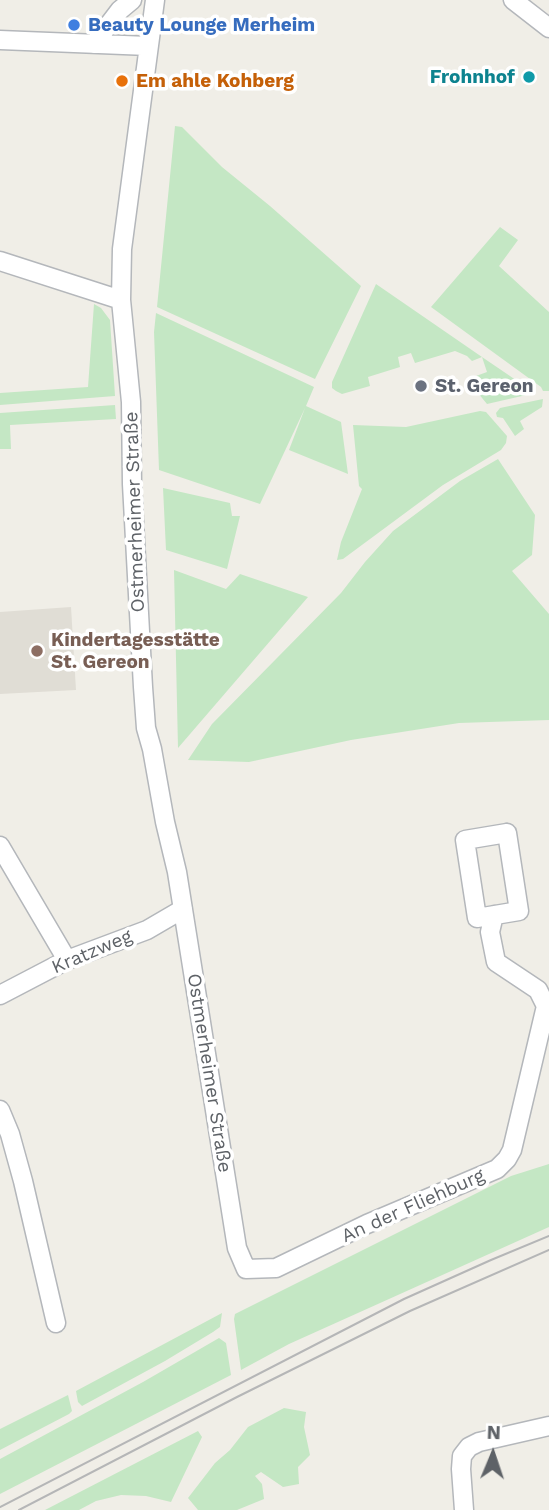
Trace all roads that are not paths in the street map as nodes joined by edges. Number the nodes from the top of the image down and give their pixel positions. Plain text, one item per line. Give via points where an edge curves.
1 (132, 0) edge
2 (155, 0) edge
3 (513, 0) edge
4 (549, 28) edge
5 (0, 40) edge
6 (94, 44) junction
7 (148, 46) junction
8 (0, 261) edge
9 (121, 300) junction
10 (0, 846) edge
11 (183, 909) junction
12 (494, 915) junction
13 (67, 960) junction
14 (0, 995) edge
15 (547, 1006) edge
16 (0, 1110) edge
17 (246, 1269) joint
18 (55, 1323) dead end
19 (549, 1426) edge
20 (464, 1510) edge

1 - 6 street
2 - 7 street, Ostmerheimer Straße
3 - 4 street
5 - 6 street
6 - 7 street
7 - 9 street, Ostmerheimer Straße via 122,249
8 - 9 street
9 - 11 street, Ostmerheimer Straße via 131,402 146,728
10 - 13 street
11 - 13 street, Kratzweg via 147,930
11 - 17 street, Ostmerheimer Straße via 237,1248
12 - 12 street via 477,918 465,840 507,832 519,911
12 - 15 street, An der Fliehburg via 490,932 496,962 538,990
13 - 14 street, Kratzweg
15 - 17 street, An der Fliehburg via 512,1150 497,1169 276,1268
16 - 18 street via 23,1181
19 - 20 street via 469,1447 462,1456

